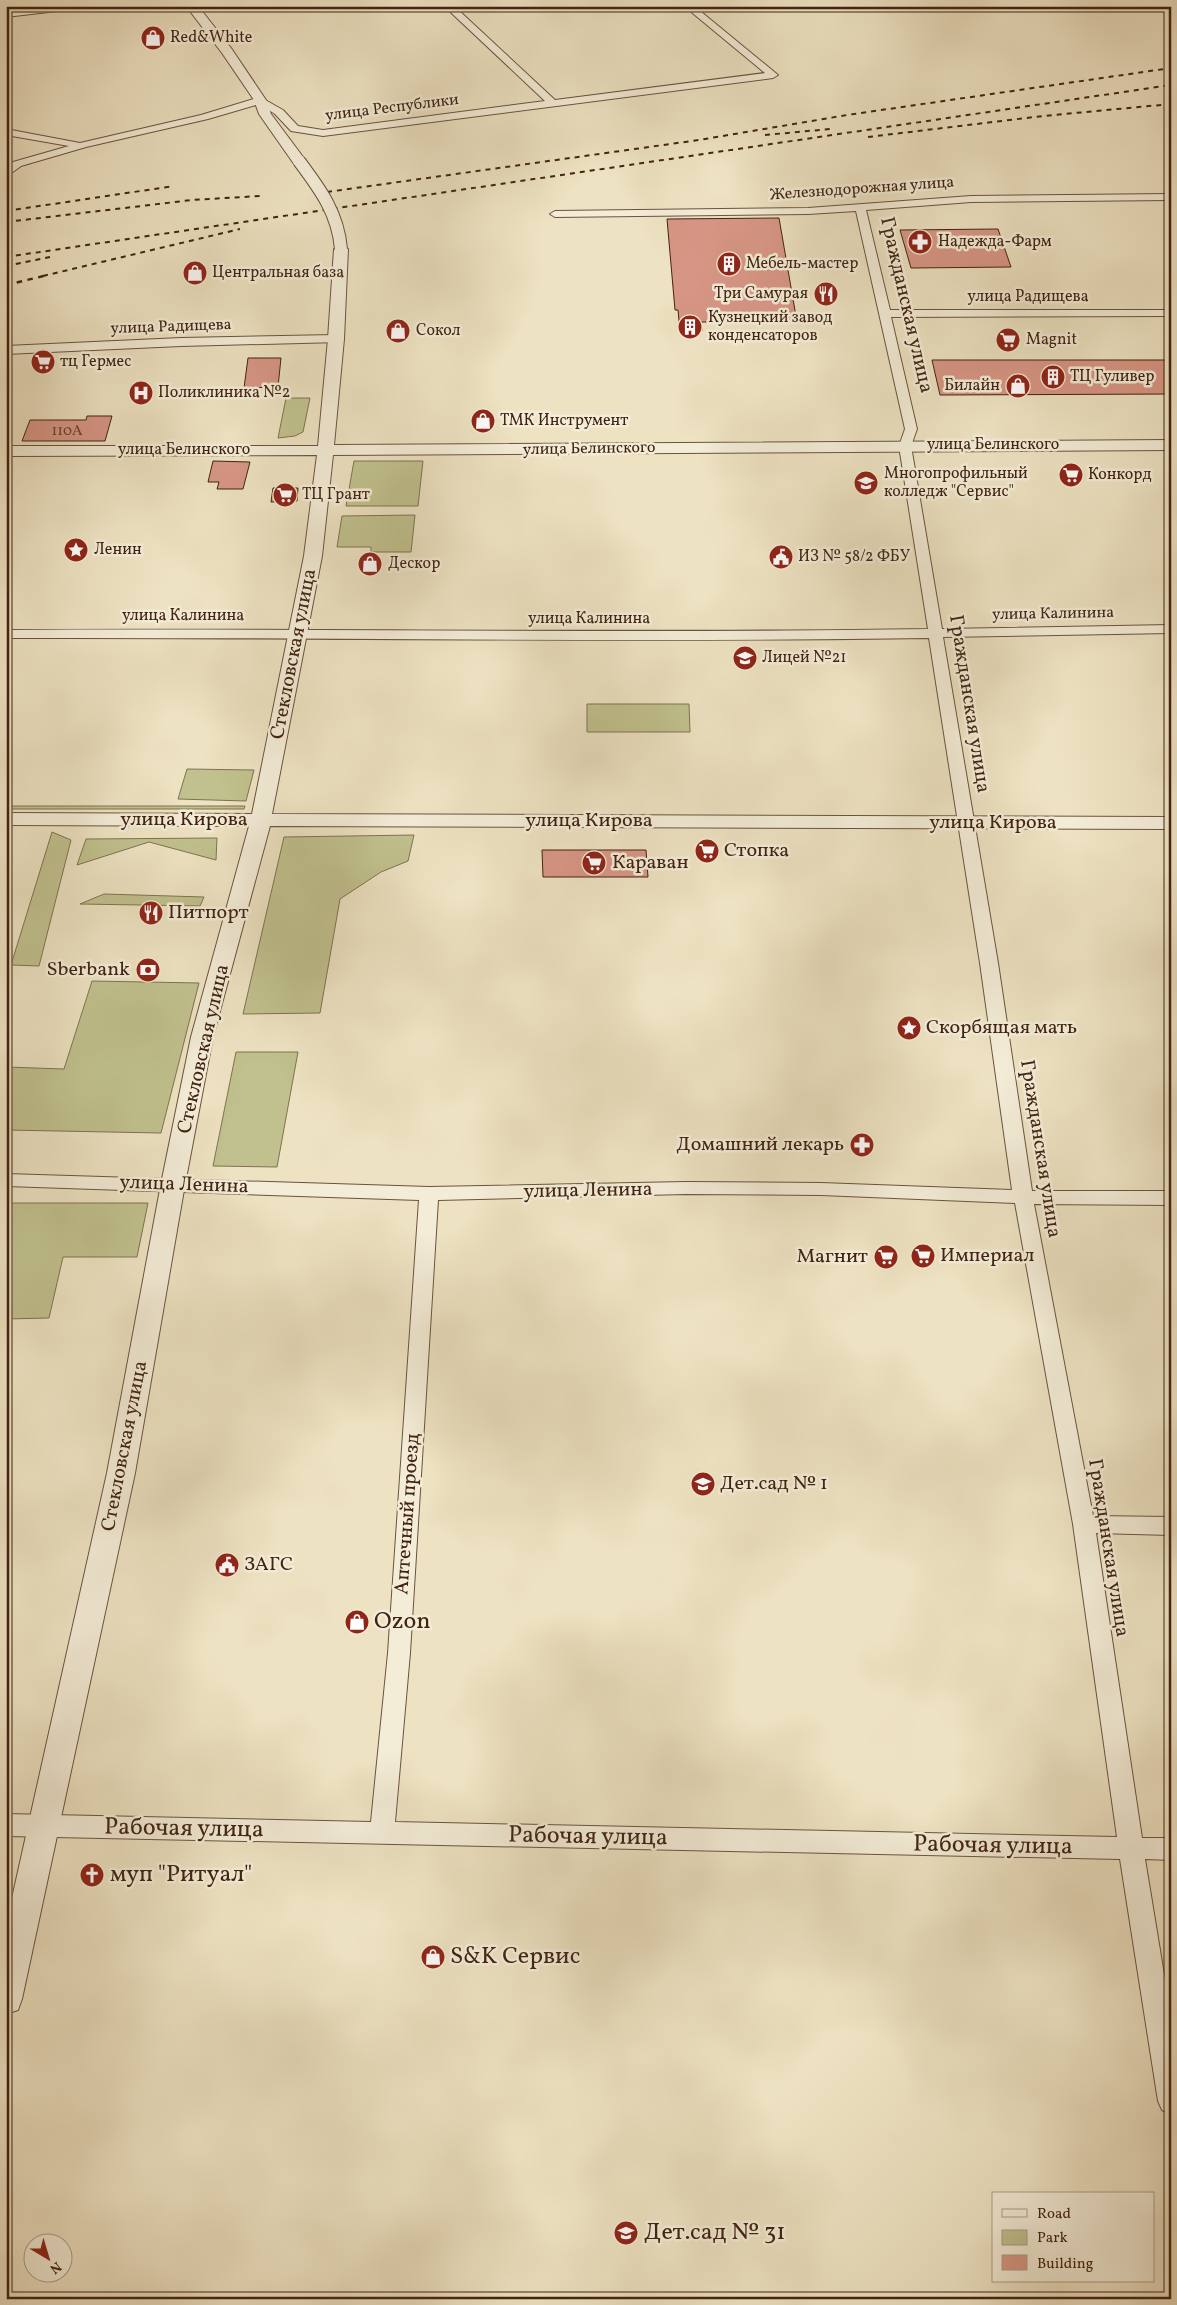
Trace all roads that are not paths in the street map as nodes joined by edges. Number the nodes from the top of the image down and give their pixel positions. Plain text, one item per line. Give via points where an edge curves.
1 (74, 6) edge
2 (192, 6) edge
3 (448, 6) edge
4 (688, 6) edge
5 (6, 14) edge
6 (260, 100) junction
7 (552, 103) junction
8 (6, 132) edge
9 (83, 145) junction
10 (6, 174) edge
11 (1171, 197) edge
12 (860, 206) junction
13 (555, 214) dead end
14 (1171, 313) edge
15 (885, 314) junction
16 (336, 339) junction
17 (6, 350) edge
18 (1171, 445) edge
19 (905, 446) junction
20 (326, 450) junction
21 (6, 451) edge
22 (1171, 629) edge
23 (936, 633) junction
24 (6, 634) edge
25 (298, 634) junction
26 (6, 819) edge
27 (261, 820) junction
28 (965, 824) junction
29 (1171, 824) edge
30 (6, 1180) edge
31 (173, 1184) junction
32 (430, 1194) junction
33 (1023, 1197) junction
34 (1171, 1198) edge
35 (1084, 1524) junction
36 (1171, 1526) edge
37 (6, 1825) edge
38 (43, 1826) junction
39 (382, 1833) junction
40 (1130, 1849) junction
41 (1171, 1849) edge
42 (6, 1999) edge
43 (1171, 2101) edge

1 - 5 street
2 - 6 street
3 - 7 street
4 - 7 street, улица Республики via 773,75
6 - 7 street, улица Республики via 280,112 295,129 323,133
6 - 9 street via 204,117
6 - 16 street, Стекловская улица, bridge via 264,114 336,217 341,249
8 - 9 street
9 - 10 street via 17,164
11 - 12 street, Железнодорожная улица via 971,199
12 - 13 street, Железнодорожная улица via 808,211
12 - 15 street, Гражданская улица
14 - 15 street, улица Радищева
15 - 19 street, Гражданская улица via 911,429
16 - 17 street, улица Радищева
16 - 20 street, Стекловская улица
18 - 19 street, улица Белинского
19 - 20 street, улица Белинского
19 - 23 street, Гражданская улица
20 - 21 street, улица Белинского
20 - 25 street, Стекловская улица via 313,556
22 - 23 street, улица Калинина
23 - 25 street, улица Калинина via 717,637
23 - 28 street, Гражданская улица
24 - 25 street, улица Калинина
25 - 27 street, Стекловская улица
26 - 27 street, улица Кирова
27 - 28 street, улица Кирова
27 - 31 street, Стекловская улица via 202,1037
28 - 29 street, улица Кирова
28 - 33 street, Гражданская улица
30 - 31 street, улица Ленина
31 - 32 street, улица Ленина
31 - 38 street, Стекловская улица via 121,1473
32 - 33 street, улица Ленина via 705,1188
32 - 39 street, Аптечный проезд via 400,1644
33 - 34 street, улица Ленина
33 - 35 street, Гражданская улица
35 - 36 street
35 - 40 street, Гражданская улица
37 - 38 street, Рабочая улица
38 - 39 street, Рабочая улица
38 - 42 street, Стекловская улица
39 - 40 street, Рабочая улица
40 - 41 street, Рабочая улица
40 - 43 street, Гражданская улица

